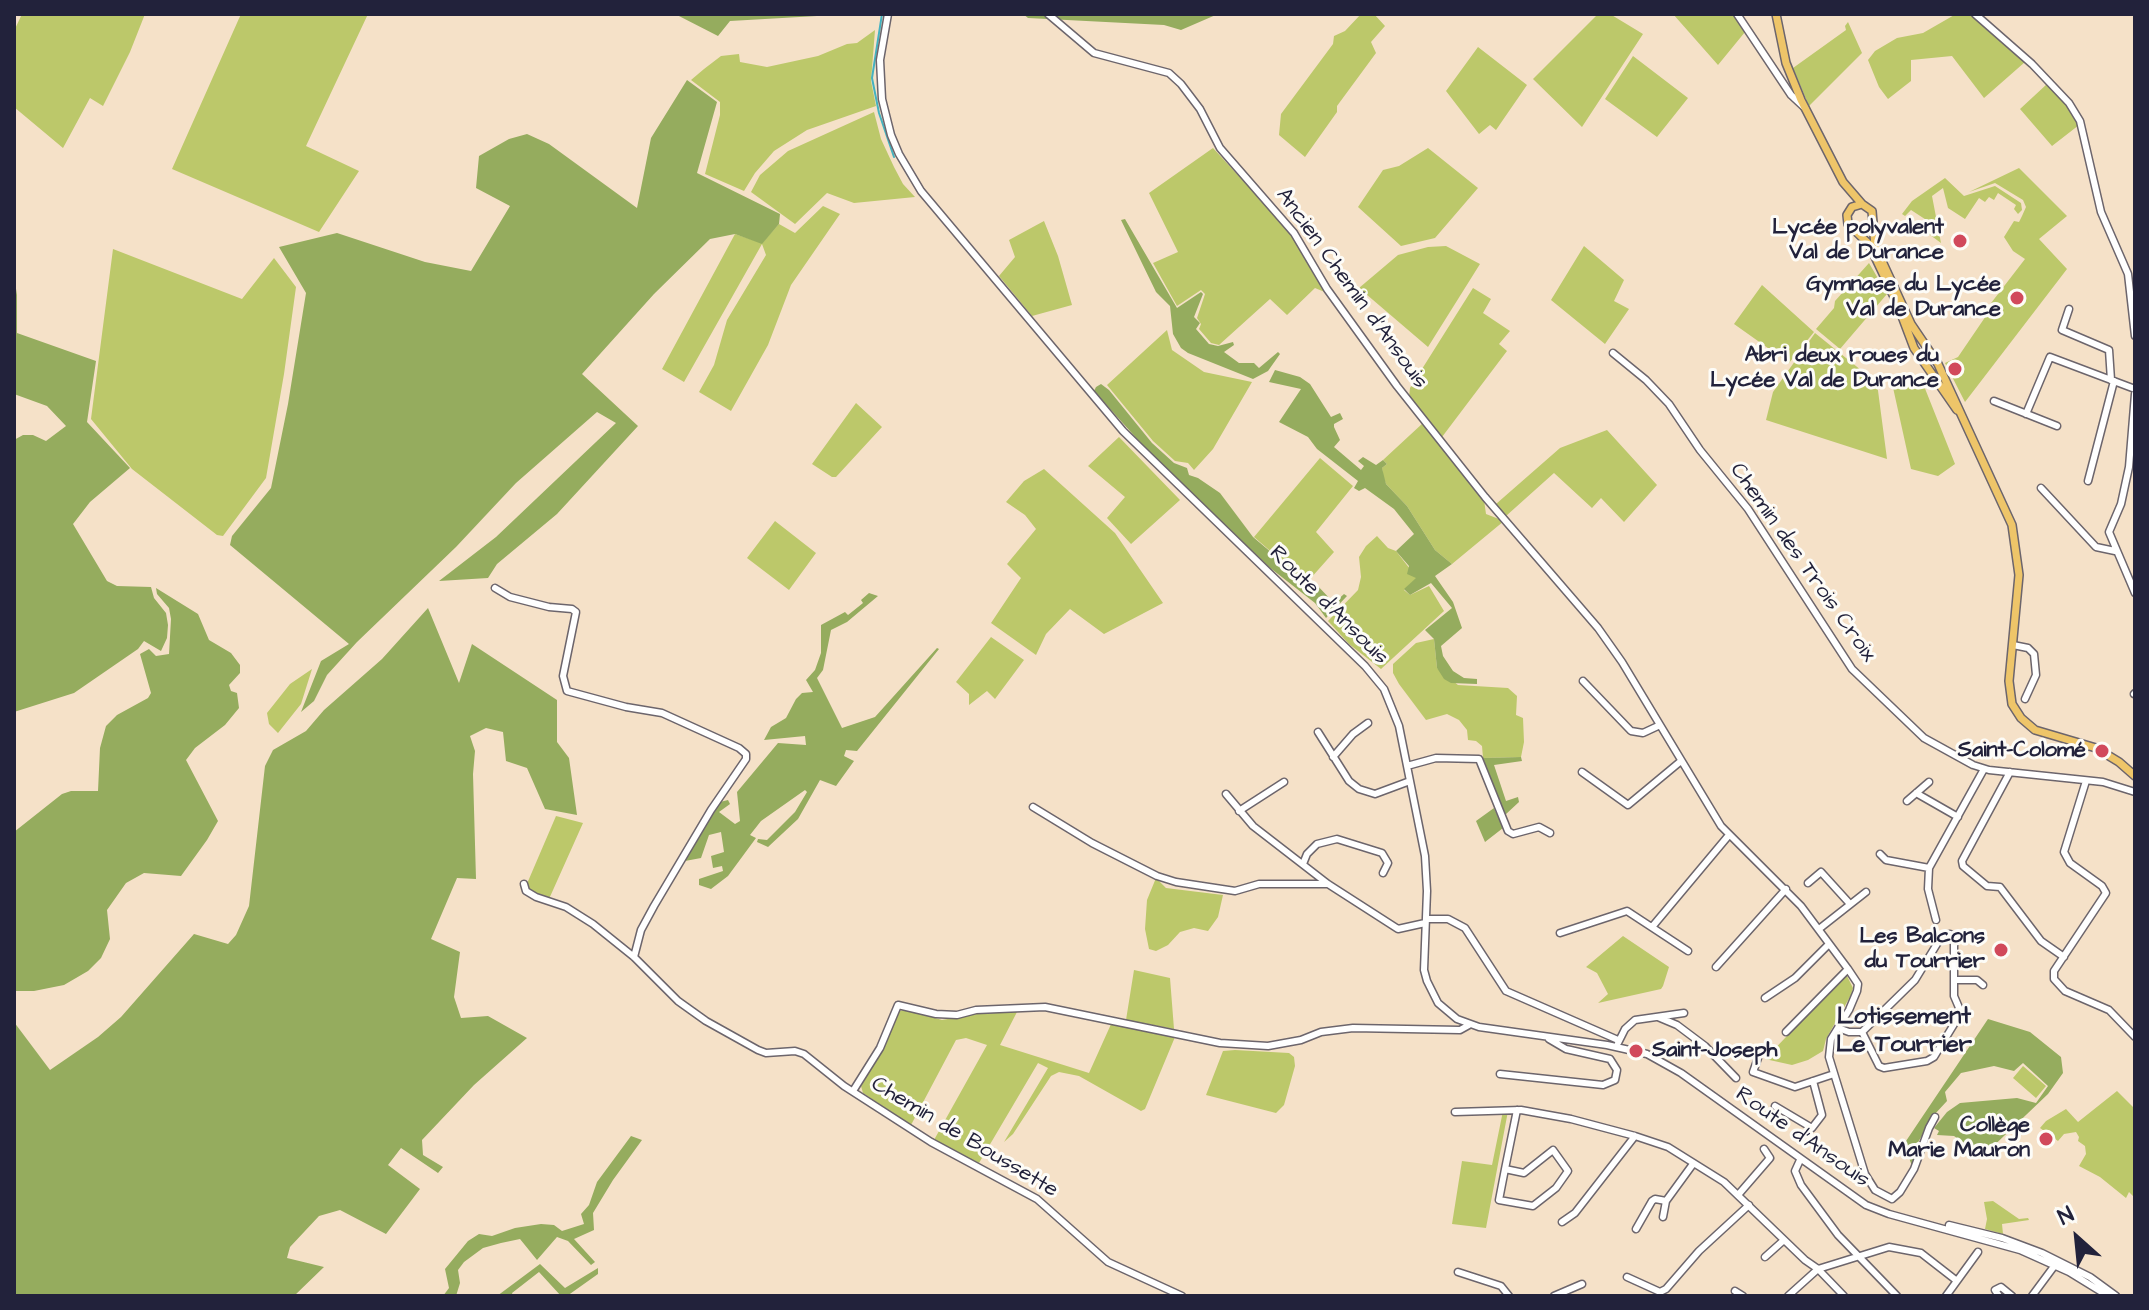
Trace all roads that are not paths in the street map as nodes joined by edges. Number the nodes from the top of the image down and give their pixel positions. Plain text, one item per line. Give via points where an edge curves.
1 (888, 14) edge
2 (1048, 14) edge
3 (1737, 14) edge
4 (1776, 14) edge
5 (1975, 14) edge
6 (1805, 109) junction
7 (1843, 182) junction
8 (1862, 204) junction
9 (1849, 210) junction
10 (1872, 225) junction
11 (1859, 232) junction
12 (2069, 309) dead end
13 (2135, 336) edge
14 (1613, 353) dead end
15 (2112, 381) junction
16 (2135, 392) edge
17 (1994, 401) dead end
18 (1957, 410) junction
19 (2026, 414) junction
20 (2057, 426) dead end
21 (2090, 470) junction
22 (2100, 474) dead end
23 (2088, 481) dead end
24 (2041, 488) dead end
25 (2115, 551) junction
26 (495, 588) dead end
27 (2135, 593) edge
28 (2013, 645) junction
29 (1583, 681) dead end
30 (2025, 699) dead end
31 (1368, 723) dead end
32 (1658, 726) junction
33 (1318, 732) dead end
34 (1333, 757) junction
35 (1681, 761) junction
36 (1407, 766) junction
37 (1984, 769) junction
38 (1582, 772) dead end
39 (2010, 772) junction
40 (2135, 778) edge
41 (1410, 781) junction
42 (2086, 781) junction
43 (1284, 782) dead end
44 (1929, 782) dead end
45 (2131, 791) edge
46 (1916, 793) junction
47 (1226, 794) dead end
48 (1907, 801) dead end
49 (1033, 807) dead end
50 (1239, 811) junction
51 (1958, 817) junction
52 (1550, 833) dead end
53 (1729, 835) junction
54 (1880, 854) dead end
55 (1303, 864) junction
56 (1929, 868) junction
57 (1383, 873) dead end
58 (1808, 883) dead end
59 (524, 884) dead end
60 (1328, 884) junction
61 (1786, 889) junction
62 (1866, 892) dead end
63 (1850, 904) junction
64 (1936, 920) dead end
65 (1425, 921) junction
66 (1652, 927) junction
67 (1819, 929) junction
68 (1560, 933) dead end
69 (1829, 944) junction
70 (1688, 951) dead end
71 (634, 957) junction
72 (2064, 957) junction
73 (1716, 967) dead end
74 (1848, 969) junction
75 (1954, 980) junction
76 (1983, 985) dead end
77 (1765, 998) dead end
78 (1684, 1013) dead end
79 (1658, 1017) junction
80 (1469, 1025) junction
81 (1838, 1028) junction
82 (1786, 1032) dead end
83 (1862, 1032) junction
84 (2135, 1037) edge
85 (1548, 1038) junction
86 (1618, 1044) junction
87 (1758, 1058) dead end
88 (1500, 1074) dead end
89 (1834, 1074) junction
90 (1736, 1078) dead end
91 (1813, 1081) junction
92 (853, 1091) junction
93 (1775, 1106) dead end
94 (1517, 1110) junction
95 (1455, 1112) dead end
96 (1935, 1117) dead end
97 (1635, 1136) junction
98 (1764, 1149) dead end
99 (1800, 1160) junction
100 (1693, 1164) junction
101 (1505, 1169) junction
102 (1738, 1195) junction
103 (1892, 1199) junction
104 (1666, 1201) junction
105 (1749, 1205) junction
106 (1889, 1214) junction
107 (1663, 1217) dead end
108 (1562, 1222) dead end
109 (1636, 1229) dead end
110 (1784, 1240) junction
111 (2020, 1247) junction
112 (1978, 1252) dead end
113 (1858, 1255) junction
114 (1765, 1257) dead end
115 (2055, 1265) junction
116 (1818, 1269) junction
117 (1458, 1272) dead end
118 (1627, 1277) dead end
119 (1957, 1281) junction
120 (1582, 1284) dead end
121 (1735, 1291) dead end
122 (1182, 1296) edge
123 (1509, 1296) edge
124 (1554, 1296) edge
125 (1743, 1296) edge
126 (1788, 1296) edge
127 (1844, 1296) edge
128 (1897, 1296) edge
129 (1946, 1296) edge
130 (1999, 1296) edge
131 (2012, 1296) edge
132 (2032, 1296) edge
133 (2108, 1296) edge
134 (2116, 1296) edge

1 - 36 street, Route d'Ansouis via 880,60 882,99 891,135 915,182 1123,431 1378,681 1396,716
2 - 32 street, Ancien Chemin d'Ansouis via 1094,53 1169,73 1181,84 1220,148 1294,233 1397,386 1598,628
3 - 6 street
4 - 6 main road via 1786,63
5 - 13 street via 2023,55 2080,121 2101,212 2128,274
6 - 7 main road
7 - 8 main road
7 - 9 main road
8 - 9 main road
8 - 10 main road via 1872,211
9 - 11 main road via 1848,224
10 - 11 main road
10 - 18 main road via 1875,246
11 - 18 main road via 1872,249 1917,354
12 - 15 street via 2062,330 2109,350
14 - 37 street, Chemin des Trois Croix via 1669,404 1748,509 1852,669 1924,738
15 - 16 street
15 - 19 street via 2050,357
15 - 21 street
16 - 25 street via 2129,467 2109,532
17 - 19 street
18 - 28 main road via 2014,534 2019,575
19 - 20 street
21 - 22 street
21 - 23 street
24 - 25 street via 2096,547
25 - 27 street
26 - 71 street via 510,597 576,612 563,676 567,691 662,713 746,754 654,906
28 - 30 street via 2034,654 2036,675
28 - 40 main road via 2010,693 2021,718 2046,735 2102,751
29 - 32 street via 1631,731 1643,733
31 - 34 street
32 - 35 street, Ancien Chemin d'Ansouis
33 - 34 street
34 - 41 street via 1349,781 1368,793
35 - 38 street via 1628,805
35 - 53 street, Ancien Chemin d'Ansouis
36 - 41 street, Route d'Ansouis
36 - 52 street via 1436,758 1479,759 1508,831 1539,827
37 - 39 street, Chemin des Trois Croix
37 - 51 street
39 - 42 street, Chemin des Trois Croix
39 - 72 street via 1963,866 1987,886 2000,887 2041,941
40 - 45 street
41 - 65 street, Route d'Ansouis via 1427,876
42 - 45 street, Chemin des Trois Croix
42 - 72 street via 2064,852 2106,893
43 - 50 street
44 - 46 street
46 - 48 street
46 - 51 street
47 - 50 street
49 - 60 street via 1092,843 1176,882 1235,891 1259,884
50 - 55 street
51 - 56 street
53 - 61 street, Ancien Chemin d'Ansouis
53 - 66 street
54 - 56 street via 1886,860
55 - 57 street via 1317,844 1337,839 1382,853 1388,863
55 - 60 street
56 - 64 street
58 - 63 street via 1821,872
59 - 71 street via 536,897 577,913
60 - 65 street via 1398,929
61 - 67 street, Ancien Chemin d'Ansouis
61 - 73 street
62 - 63 street
63 - 67 street
65 - 80 street, Route d'Ansouis via 1427,981 1438,1003
65 - 86 street via 1448,919 1465,928 1506,991
66 - 68 street via 1621,911
66 - 70 street
67 - 69 street, Ancien Chemin d'Ansouis
69 - 74 street, Ancien Chemin d'Ansouis
69 - 77 street via 1795,978
71 - 92 street via 706,1021 766,1053 804,1054
72 - 84 street via 2054,979 2065,991 2109,1010
74 - 81 street via 1857,991
74 - 82 street
75 - 76 street
75 - 83 street via 1959,1016 1927,1061 1879,1066
75 - 83 street via 1950,934 1940,939 1915,980
78 - 79 street
79 - 86 street via 1629,1024
79 - 90 street via 1705,1046
80 - 85 street, Route d'Ansouis
80 - 92 street, Chemin de Boussette via 1460,1030 1353,1028 1268,1046 1220,1043 1045,1007 957,1015 898,1005
81 - 83 street
81 - 89 street via 1829,1044
85 - 86 street, Route d'Ansouis
85 - 88 street via 1566,1049 1610,1059 1617,1070 1615,1080 1603,1085
86 - 99 street, Route d'Ansouis via 1667,1065
87 - 91 street via 1753,1072 1795,1087
89 - 91 street
89 - 103 street via 1869,1184
91 - 93 street via 1822,1115 1812,1128
92 - 122 street, Chemin de Boussette via 931,1142 1037,1199 1108,1262
94 - 95 street
94 - 97 street
94 - 101 street
96 - 103 street via 1914,1169
97 - 100 street via 1668,1147
97 - 108 street via 1575,1213
98 - 102 street via 1770,1158
99 - 106 street, Route d'Ansouis via 1855,1199
99 - 113 street via 1795,1171 1801,1185
100 - 102 street
100 - 104 street
101 - 101 street via 1499,1200 1533,1206 1568,1171 1553,1150 1524,1173
102 - 105 street
103 - 106 street
104 - 107 street
104 - 109 street via 1652,1201
105 - 110 street
105 - 118 street via 1666,1289 1660,1292
106 - 111 street, Route d'Ansouis
110 - 114 street
110 - 116 street
111 - 115 street, Route d'Ansouis
111 - 134 street, Route d'Ansouis via 2072,1267
112 - 119 street
113 - 116 street
113 - 119 street via 1889,1247 1921,1253
113 - 128 street
115 - 132 street
115 - 133 street, Route d'Ansouis
116 - 126 street
116 - 127 street
117 - 123 street via 1501,1286
119 - 129 street
120 - 124 street
121 - 125 street
130 - 131 street via 1995,1290 2001,1287

